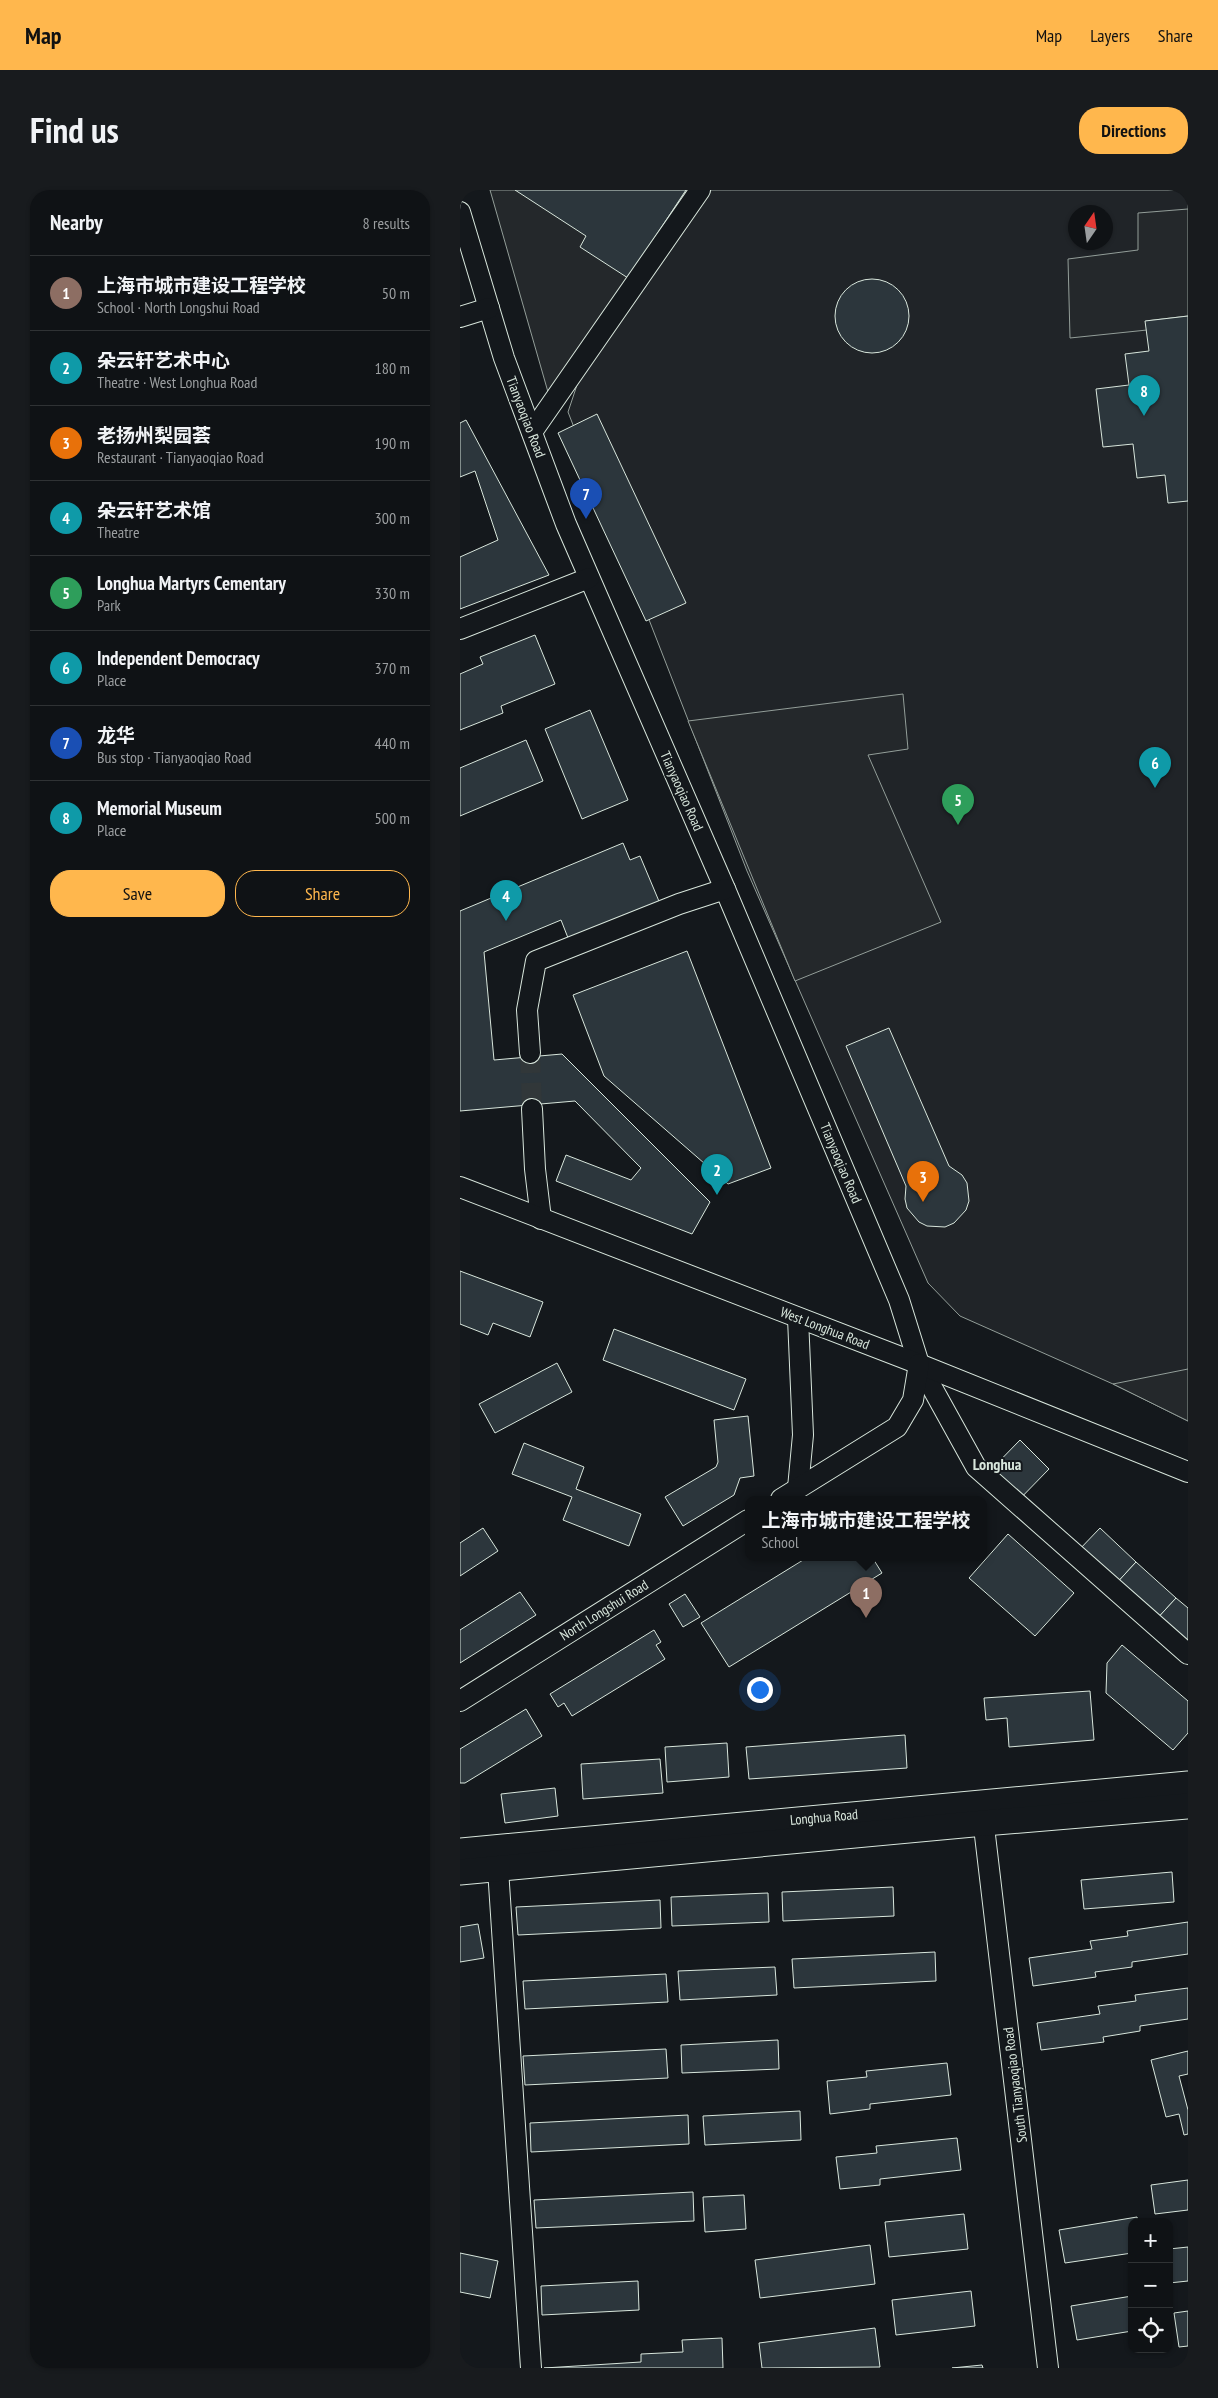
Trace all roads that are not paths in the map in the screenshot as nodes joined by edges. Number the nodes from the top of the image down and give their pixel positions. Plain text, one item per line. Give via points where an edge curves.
1 (700, 190) edge
2 (460, 212) edge
3 (489, 308) junction
4 (460, 317) edge
5 (532, 432) junction
6 (589, 578) junction
7 (460, 629) edge
8 (725, 889) junction
9 (530, 1053) tunnel mouth
10 (532, 1109) tunnel mouth
11 (460, 1187) edge
12 (541, 1219) junction
13 (798, 1318) junction
14 (918, 1364) junction
15 (1188, 1472) edge
16 (798, 1488) junction
17 (786, 1496) edge
18 (745, 1522) edge
19 (1188, 1654) edge
20 (460, 1701) edge
21 (1188, 1784) edge
22 (1188, 1806) edge
23 (982, 1813) junction
24 (460, 1851) edge
25 (498, 1869) junction
26 (460, 1872) edge
27 (531, 2368) edge
28 (1048, 2368) edge

1 - 5 street
2 - 3 street, Tianyaoqiao Road
3 - 4 street
3 - 5 street, Tianyaoqiao Road
5 - 6 street, Tianyaoqiao Road
6 - 7 street
6 - 8 street, Tianyaoqiao Road
8 - 9 street via 536,960 528,1010
8 - 14 street, Tianyaoqiao Road via 899,1300
10 - 12 street
11 - 12 street, West Longhua Road
12 - 13 street, West Longhua Road
13 - 14 street, West Longhua Road
13 - 16 street via 803,1436
14 - 15 street, West Longhua Road
14 - 16 street via 913,1400 897,1427
14 - 19 street via 976,1467
16 - 17 street
18 - 20 street, North Longshui Road
21 - 23 main road, Longhua Road
22 - 23 main road, Longhua Road
23 - 24 main road, Longhua Road
23 - 25 main road, Longhua Road
23 - 28 street, South Tianyaoqiao Road
25 - 26 main road, Longhua Road
25 - 27 street

